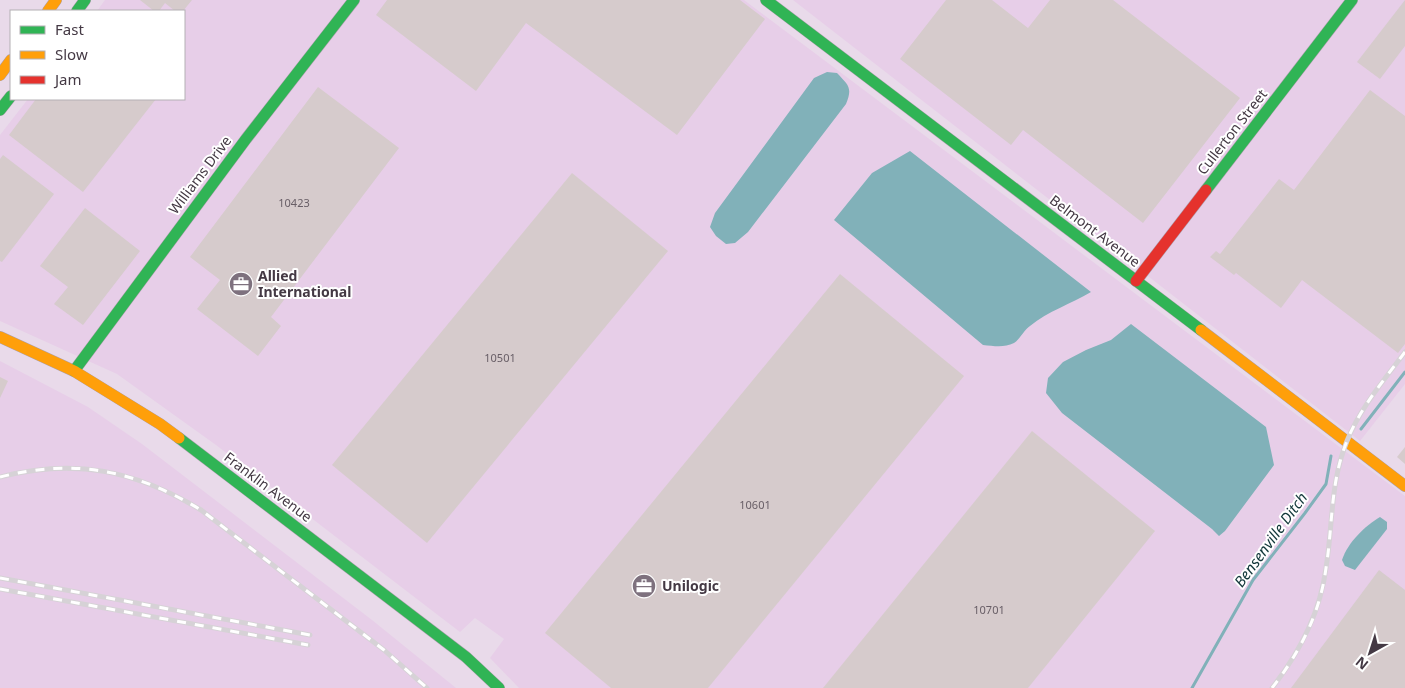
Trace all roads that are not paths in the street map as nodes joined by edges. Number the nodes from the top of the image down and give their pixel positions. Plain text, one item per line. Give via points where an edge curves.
1 (354, 0) edge
2 (766, 0) edge
3 (1352, 0) edge
4 (10, 61) edge
5 (0, 75) edge
6 (10, 97) edge
7 (0, 110) edge
8 (1136, 281) junction
9 (0, 338) edge
10 (74, 371) junction
11 (1405, 486) edge
12 (499, 688) edge

1 - 10 street, Williams Drive
2 - 8 street, Belmont Avenue
3 - 8 street, Cullerton Street
4 - 5 street
6 - 7 street
8 - 11 street, Belmont Avenue
9 - 10 street, Franklin Avenue
10 - 12 street, Franklin Avenue via 160,424 466,657

